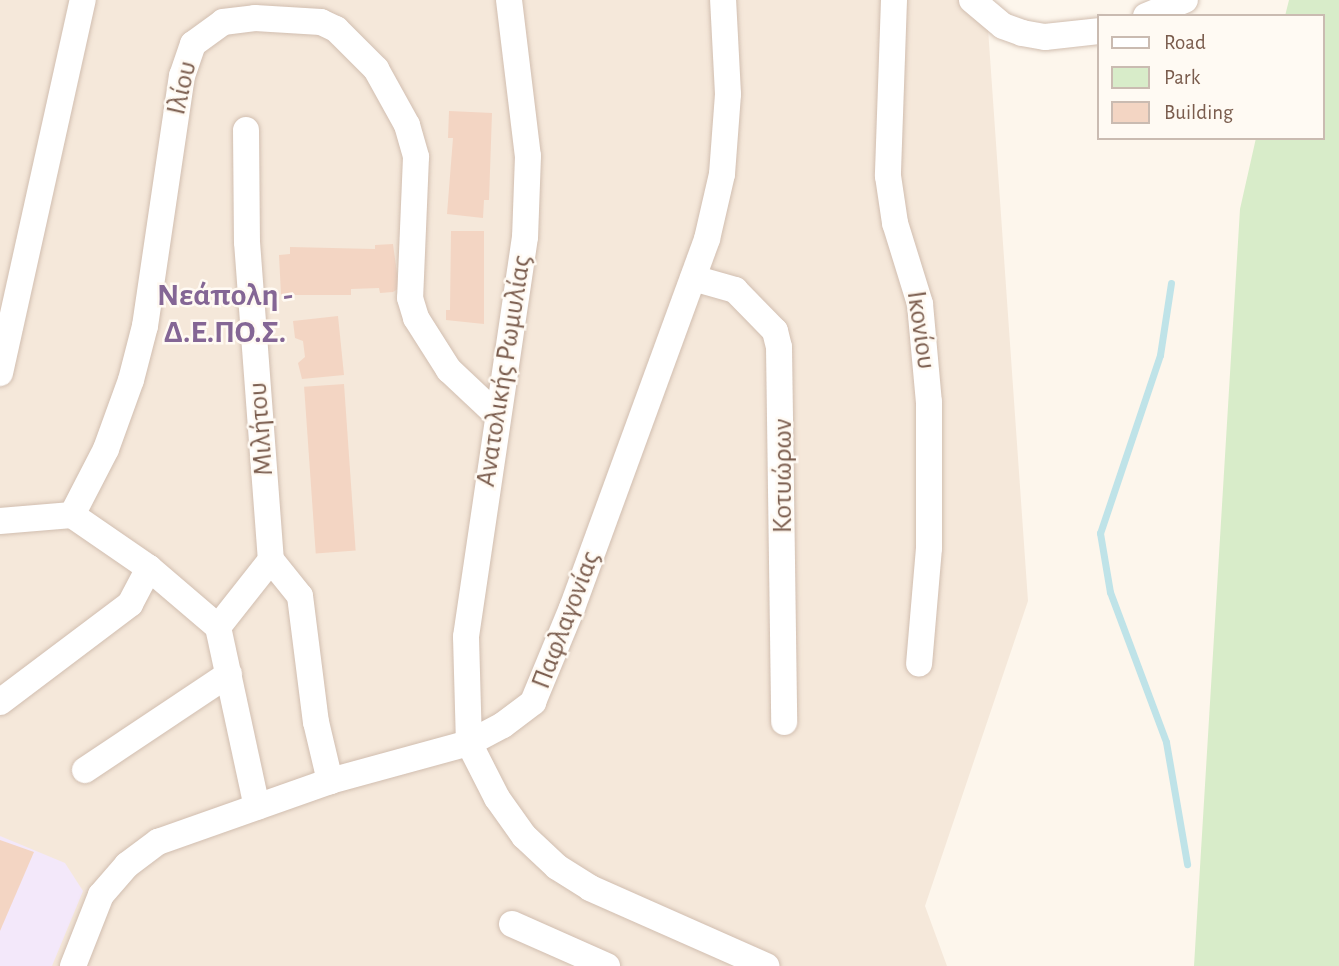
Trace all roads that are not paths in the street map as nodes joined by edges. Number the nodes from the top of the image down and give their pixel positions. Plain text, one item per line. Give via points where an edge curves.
1 (83, 0) edge
2 (509, 0) edge
3 (723, 0) edge
4 (894, 0) edge
5 (972, 0) edge
6 (1185, 0) edge
7 (1151, 14) edge
8 (1098, 31) edge
9 (246, 130) dead end
10 (694, 278) junction
11 (9, 291) edge
12 (0, 373) edge
13 (497, 415) junction
14 (72, 515) junction
15 (0, 521) edge
16 (271, 560) junction
17 (149, 568) junction
18 (218, 627) junction
19 (919, 664) dead end
20 (229, 674) junction
21 (0, 702) edge
22 (785, 722) dead end
23 (469, 743) junction
24 (85, 770) dead end
25 (330, 781) junction
26 (257, 807) junction
27 (512, 924) dead end
28 (74, 966) edge
29 (607, 966) edge
30 (766, 966) edge

1 - 11 street
2 - 13 street, Ανατολικής Ρωμυλίας via 528,156 525,237
3 - 10 street, Παφλαγονίας via 728,94 722,174
4 - 19 street, Ικονίου via 888,176 895,223 920,304 929,402 929,548
5 - 8 street via 1003,26 1022,33 1045,37
6 - 7 street
9 - 16 street, Μιλήτου via 247,242
10 - 22 street, Κοτυώρων via 735,290 775,331 777,339 782,372
10 - 23 street, Παφλαγονίας via 543,686 521,714
11 - 12 street
13 - 14 street, Ιλίου via 449,370 416,318 410,298 415,157 407,125 376,69 337,29 321,22 255,18 223,23 193,44 182,76 138,354 106,449
13 - 23 street, Ανατολικής Ρωμυλίας via 466,637
14 - 15 street
14 - 17 street
16 - 18 street
16 - 25 street via 300,596 316,722
17 - 18 street
17 - 21 street via 130,604
18 - 20 street
20 - 24 street
20 - 26 street
23 - 25 street, Παφλαγονίας
23 - 30 street via 524,836 557,867 590,888
25 - 26 street, Παφλαγονίας
26 - 28 street, Παφλαγονίας via 158,842 127,865 101,895
27 - 29 street

